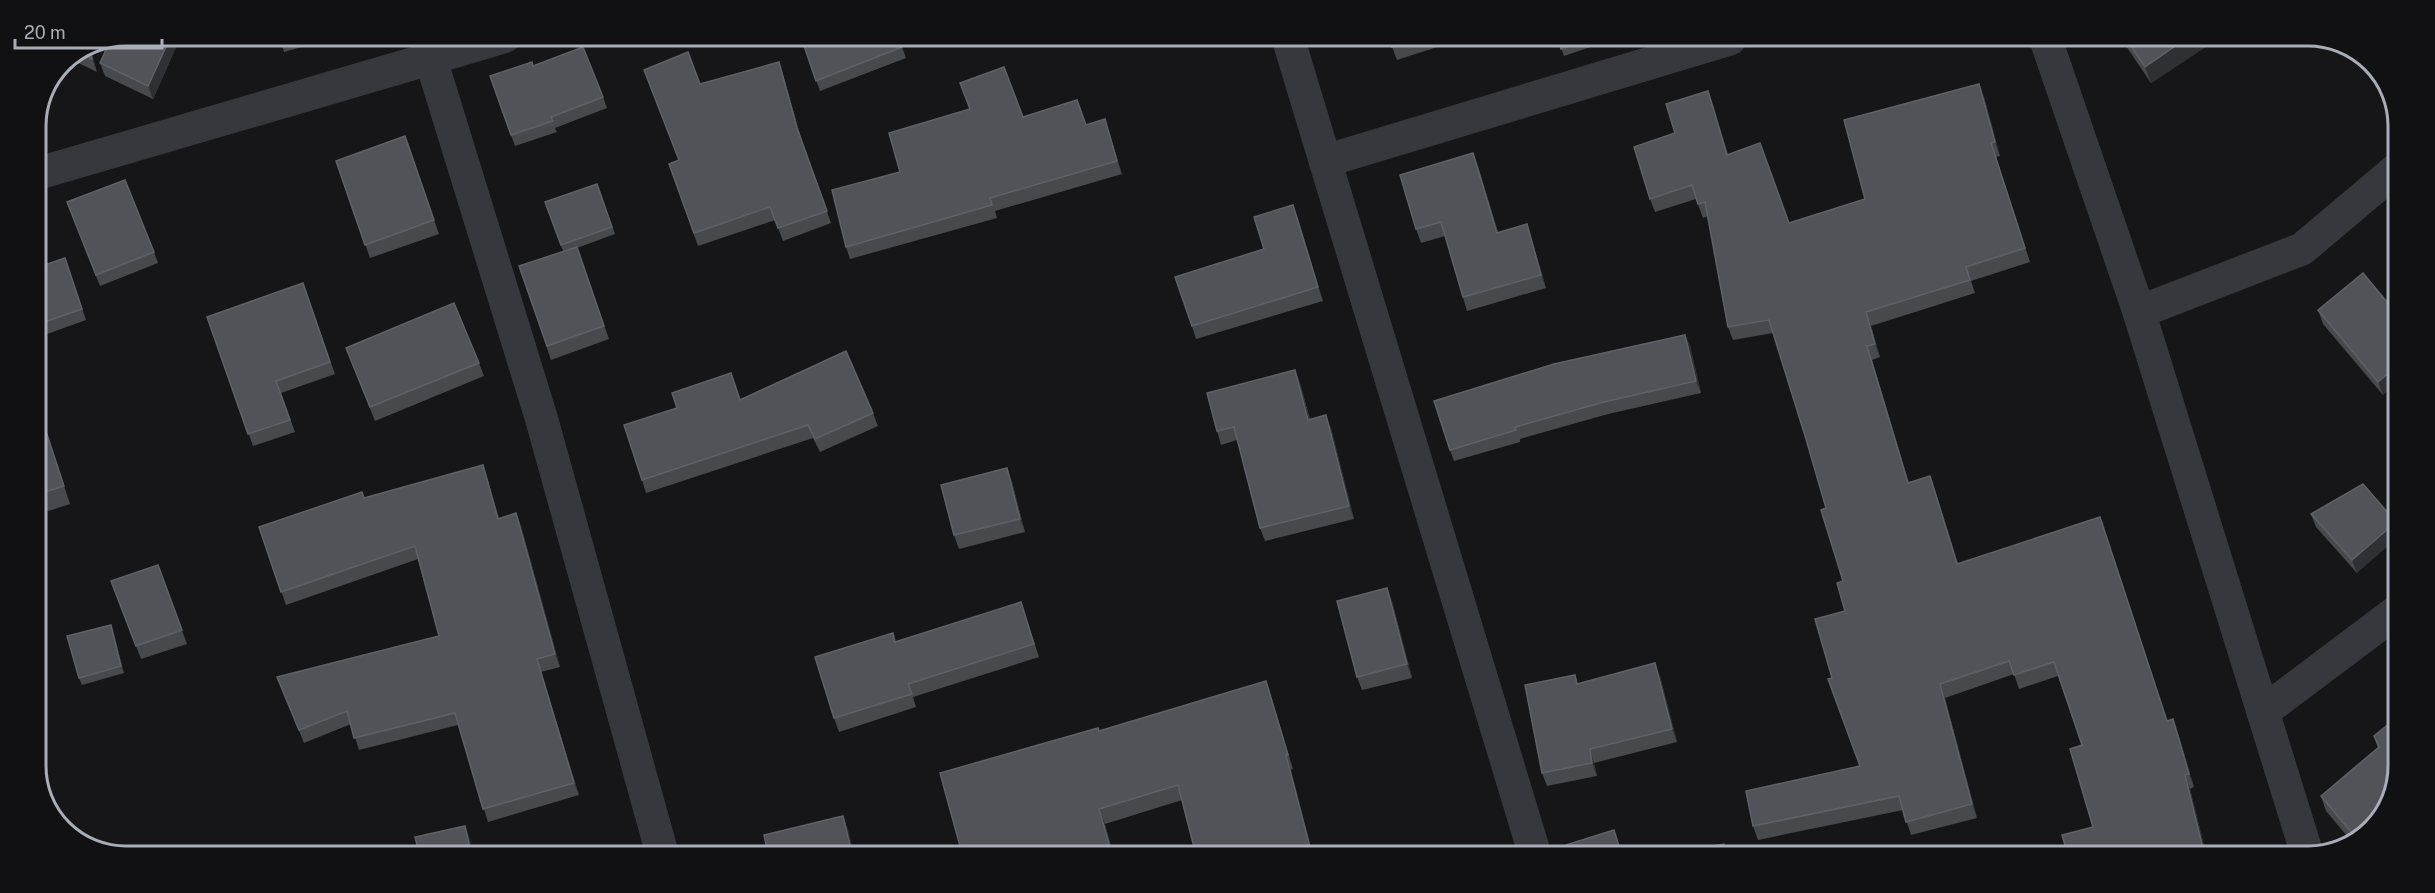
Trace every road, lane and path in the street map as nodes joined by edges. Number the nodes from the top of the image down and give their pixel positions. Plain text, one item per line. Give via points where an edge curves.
1 (1291, 47) edge
2 (1703, 47) edge
3 (2048, 47) edge
4 (428, 48) edge
5 (1325, 161) junction
6 (46, 171) edge
7 (2388, 176) edge
8 (2139, 312) junction
9 (2388, 618) edge
10 (2263, 711) junction
11 (660, 846) edge
12 (1532, 846) edge
13 (2305, 846) edge

1 - 5 street
2 - 5 street
3 - 8 street
4 - 6 street
4 - 11 street via 541,417
5 - 12 street
7 - 8 street via 2302,249
8 - 10 street
9 - 10 street
10 - 13 street

